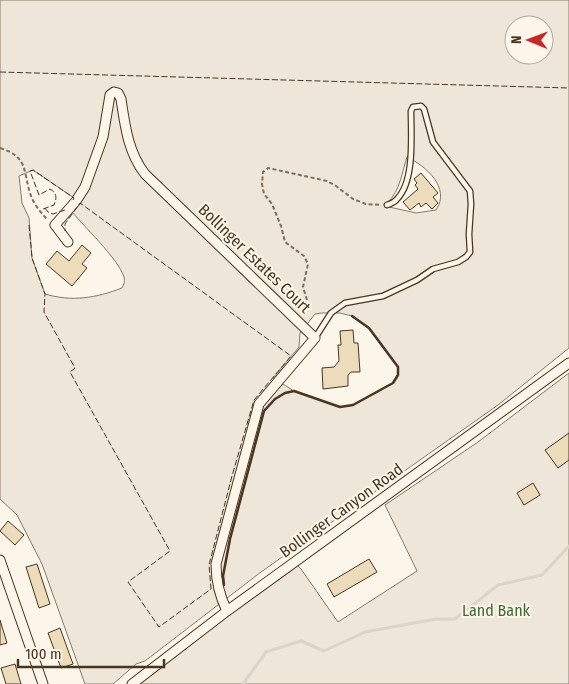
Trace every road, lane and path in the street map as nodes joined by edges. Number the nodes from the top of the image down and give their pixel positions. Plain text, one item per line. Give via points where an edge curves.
1 (0, 148) edge
2 (387, 205) joint
3 (55, 225) junction
4 (68, 242) dead end
5 (307, 300) dead end
6 (314, 338) junction
7 (569, 363) edge
8 (0, 560) edge
9 (227, 611) junction
10 (43, 684) edge
11 (132, 684) edge

1 - 3 path via 20,160 27,174 30,194 40,212
2 - 5 path via 366,204 353,199 326,181 268,168 263,172 264,194 272,204 285,242 304,256 308,264 303,287
2 - 6 lane via 397,200 403,190 412,148 411,111 413,107 421,106 433,142 470,191 470,252 458,262 433,269 383,296 345,303 331,313
3 - 4 street
3 - 6 street, Bollinger Estates Court via 84,187 103,137 110,96 118,93 131,151 145,174
6 - 9 street via 259,404 216,564 216,581
7 - 9 street, Bollinger Canyon Road
8 - 10 street
9 - 11 street, Bollinger Canyon Road

